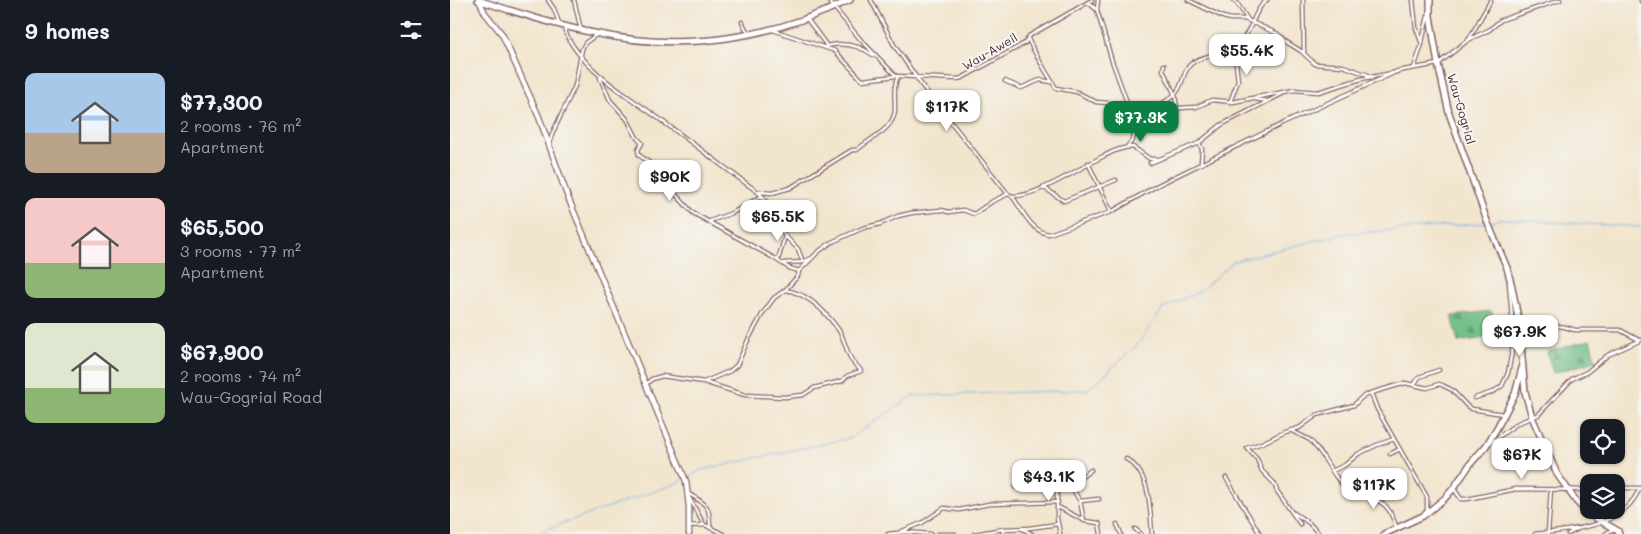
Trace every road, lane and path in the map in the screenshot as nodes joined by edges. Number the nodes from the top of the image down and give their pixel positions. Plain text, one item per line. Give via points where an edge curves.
1 (478, 0) edge
2 (548, 0) edge
3 (574, 0) edge
4 (828, 0) edge
5 (850, 0) edge
6 (871, 0) edge
7 (1092, 0) edge
8 (1098, 0) edge
9 (1188, 0) edge
10 (1233, 0) edge
11 (1267, 0) edge
12 (1303, 0) edge
13 (1413, 0) edge
14 (1430, 0) edge
15 (1491, 0) edge
16 (1560, 0) edge
17 (1088, 2) junction
18 (835, 8) junction
19 (1097, 10) junction
20 (1430, 10) junction
21 (807, 19) junction
22 (742, 22) dead end
23 (1250, 22) junction
24 (562, 25) junction
25 (580, 30) junction
26 (773, 30) junction
27 (598, 34) junction
28 (749, 35) junction
29 (1028, 39) junction
30 (1468, 40) junction
31 (1239, 42) junction
32 (1422, 44) junction
33 (826, 46) junction
34 (1305, 54) junction
35 (581, 58) junction
36 (879, 59) junction
37 (1438, 64) junction
38 (1164, 65) dead end
39 (1414, 68) junction
40 (1398, 72) junction
41 (600, 76) junction
42 (897, 76) junction
43 (916, 77) junction
44 (1372, 77) junction
45 (1005, 80) dead end
46 (1052, 82) junction
47 (1285, 92) junction
48 (1175, 95) junction
49 (1254, 99) junction
50 (1268, 101) junction
51 (1230, 102) junction
52 (1129, 108) junction
53 (1177, 108) junction
54 (1150, 110) junction
55 (1136, 128) junction
56 (1199, 143) junction
57 (549, 146) junction
58 (1127, 147) junction
59 (1158, 159) junction
60 (1088, 163) junction
61 (1150, 163) dead end
62 (1201, 164) junction
63 (1116, 180) dead end
64 (1099, 186) junction
65 (1043, 187) junction
66 (758, 192) junction
67 (1008, 194) junction
68 (762, 196) junction
69 (1012, 196) junction
70 (1111, 212) junction
71 (709, 221) junction
72 (785, 236) junction
73 (812, 258) junction
74 (778, 260) junction
75 (803, 262) junction
76 (782, 263) junction
77 (805, 266) junction
78 (799, 271) junction
79 (1511, 281) junction
80 (785, 290) junction
81 (1520, 332) junction
82 (1640, 340) edge
83 (1523, 366) junction
84 (1439, 370) dead end
85 (704, 382) junction
86 (646, 384) junction
87 (1414, 385) junction
88 (1371, 392) junction
89 (1475, 398) dead end
90 (1504, 415) junction
91 (1532, 418) junction
92 (1292, 431) junction
93 (1394, 439) junction
94 (1486, 446) junction
95 (1400, 449) junction
96 (1390, 454) dead end
97 (1126, 459) dead end
98 (1057, 468) dead end
99 (1092, 470) dead end
100 (1332, 471) junction
101 (1226, 478) dead end
102 (1057, 480) junction
103 (1015, 487) dead end
104 (1625, 488) edge
105 (1641, 488) edge
106 (1453, 489) junction
107 (1551, 489) junction
108 (1568, 489) junction
109 (1580, 490) edge
110 (687, 493) junction
111 (1099, 500) dead end
112 (1080, 501) junction
113 (1058, 502) junction
114 (1058, 508) junction
115 (1291, 511) junction
116 (1427, 512) junction
117 (1084, 521) junction
118 (1599, 522) junction
119 (1058, 524) junction
120 (1117, 524) dead end
121 (1300, 524) dead end
122 (704, 525) junction
123 (689, 526) junction
124 (1582, 527) junction
125 (710, 528) junction
126 (1022, 528) junction
127 (1397, 528) junction
128 (1003, 529) junction
129 (1135, 529) dead end
130 (1614, 529) junction
131 (900, 532) junction
132 (1548, 533) edge
133 (689, 534) edge
134 (723, 534) edge
135 (888, 534) edge
136 (931, 534) edge
137 (938, 534) edge
138 (955, 534) edge
139 (974, 534) edge
140 (1003, 534) edge
141 (1032, 534) edge
142 (1060, 534) edge
143 (1101, 534) edge
144 (1121, 534) edge
145 (1141, 534) edge
146 (1152, 534) edge
147 (1260, 534) edge
148 (1319, 534) edge
149 (1384, 534) edge
150 (1535, 534) edge
151 (1568, 534) edge
152 (1605, 534) edge
153 (1619, 534) edge

1 - 24 main road
1 - 57 street via 502,34
2 - 24 street
3 - 25 street
4 - 18 street
5 - 18 main road
6 - 43 street via 894,45
7 - 17 street, Wau-Aweil
8 - 19 street
9 - 23 street via 1223,17
10 - 23 street
11 - 23 street
12 - 34 street
13 - 32 street via 1416,28
14 - 20 main road, Wau-Gogrial
15 - 30 street
16 - 30 street via 1509,16
17 - 19 street
17 - 29 street, Wau-Aweil
18 - 21 main road
18 - 36 street
19 - 52 street
20 - 32 street
20 - 37 main road, Wau-Gogrial
21 - 26 main road
21 - 33 street
22 - 28 street
23 - 31 street via 1246,35
23 - 34 street via 1278,34
24 - 25 main road
24 - 35 street
25 - 27 main road
26 - 28 main road
26 - 33 street
27 - 28 main road via 667,42
27 - 35 street via 585,43
29 - 43 street, Wau-Aweil via 960,79
29 - 46 street
30 - 37 street
31 - 48 street via 1190,64
31 - 51 street via 1235,56 1238,81
32 - 39 street
33 - 36 street via 853,45
33 - 42 street, Wau-Aweil via 839,54 862,80
34 - 44 street via 1315,64 1343,66
35 - 41 street
35 - 57 street via 575,86
36 - 42 street
37 - 39 street
37 - 79 main road, Wau-Gogrial via 1450,113
38 - 48 street via 1164,73
39 - 40 street
40 - 44 street
40 - 62 street
41 - 66 street
41 - 71 street via 608,96 642,143 639,156 655,167 693,213
42 - 43 street, Wau-Aweil
42 - 66 street via 895,112 890,125 857,150 790,188 772,193
43 - 67 street
44 - 47 street via 1318,92 1301,89
45 - 46 street via 1021,88 1040,80
46 - 52 street via 1056,88 1077,92 1096,102
47 - 49 street
47 - 50 street
48 - 53 street
48 - 54 street
49 - 50 street
49 - 51 street
50 - 56 street via 1221,125
51 - 53 street via 1212,100 1198,106
52 - 54 street
52 - 55 street
53 - 54 street
54 - 55 street via 1139,118
55 - 58 street via 1134,139
56 - 59 street
56 - 62 street
57 - 86 street
58 - 59 street via 1136,148 1150,159
58 - 60 street
59 - 61 street
60 - 64 street
60 - 65 street
62 - 70 street
63 - 64 street
64 - 65 street via 1064,200
64 - 70 street
65 - 69 street
66 - 68 street
67 - 69 street
67 - 73 street via 974,214 963,210 911,213 863,228 832,242
68 - 71 street via 732,213
68 - 72 street
69 - 70 street via 1030,222 1045,234 1054,234
71 - 74 street
72 - 74 street
72 - 75 street via 798,249
73 - 75 street
73 - 77 street
74 - 76 street
75 - 76 street
75 - 77 street
76 - 78 street
77 - 78 street
78 - 80 street
79 - 81 main road, Wau-Gogrial
79 - 89 street via 1508,284 1514,340 1508,373 1502,386
80 - 85 street via 774,298 764,313 737,365
80 - 85 street via 800,294 828,316 861,371 803,395 785,397 745,395
81 - 82 street via 1549,325 1575,330 1620,330
81 - 83 main road, Wau-Gogrial
82 - 91 street via 1608,355 1572,379
83 - 90 main road
83 - 91 main road, Wau-Gogrial
84 - 87 street via 1419,377
85 - 86 street via 662,376
86 - 110 street via 686,481
87 - 88 street via 1405,383
87 - 90 street via 1427,388 1439,384 1452,390 1472,409
88 - 92 street via 1354,405 1317,415 1305,426
88 - 93 street
90 - 94 main road
91 - 94 street via 1518,423
91 - 108 main road, Wau-Gogrial via 1557,474
92 - 100 street via 1310,440
92 - 115 street via 1247,448 1258,459 1262,471 1274,483
93 - 95 street
93 - 100 street via 1358,454
94 - 106 main road
95 - 96 street
95 - 116 street via 1427,497
97 - 146 street via 1136,467 1144,482
98 - 102 street
99 - 112 street via 1075,485
100 - 127 street via 1348,491 1371,497 1388,509
101 - 147 street
102 - 103 street via 1026,477
102 - 113 street
104 - 105 street
105 - 118 street via 1634,500 1616,517
106 - 107 street via 1461,499 1467,500 1516,489
106 - 116 main road
107 - 108 street
107 - 132 street
108 - 109 street
108 - 118 main road, Wau-Gogrial via 1587,513
110 - 122 street
110 - 123 street
110 - 125 street via 708,508
111 - 112 street
112 - 117 street
113 - 114 street
113 - 131 street via 989,504 960,510 944,508
114 - 117 street
114 - 119 street
115 - 121 street
115 - 148 street
116 - 127 main road
117 - 143 street via 1099,523
118 - 124 street
118 - 130 main road, Wau-Gogrial
119 - 126 street
119 - 142 street
120 - 144 street
122 - 123 street
122 - 125 street
123 - 133 street
124 - 132 street
124 - 151 street
125 - 134 street
126 - 128 street
126 - 141 street
127 - 149 main road
128 - 139 street
128 - 140 street
129 - 145 street
130 - 152 street
130 - 153 main road, Wau-Gogrial
131 - 135 street
131 - 136 street
132 - 150 street
137 - 138 street

